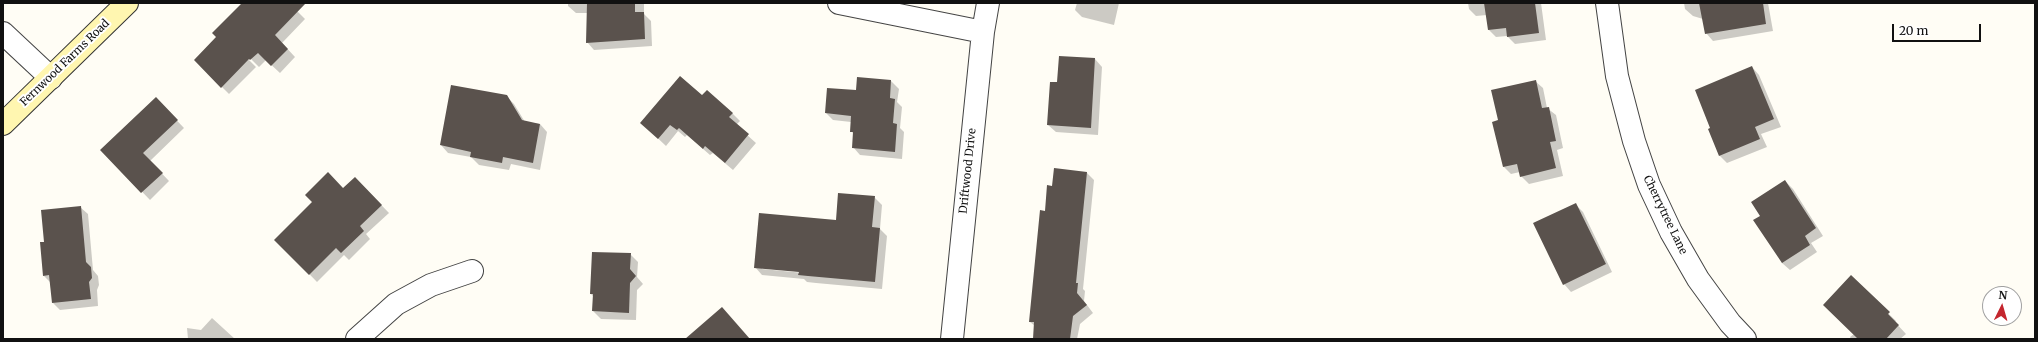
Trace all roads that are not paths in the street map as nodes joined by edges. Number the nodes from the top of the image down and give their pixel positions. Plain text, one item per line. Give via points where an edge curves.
1 (127, 3) edge
2 (839, 3) edge
3 (988, 3) edge
4 (1607, 3) edge
5 (983, 32) junction
6 (3, 33) edge
7 (51, 78) junction
8 (3, 124) edge
9 (472, 271) dead end
10 (357, 339) edge
11 (952, 339) edge
12 (1745, 339) edge

1 - 7 street, Fernwood Farms Road
2 - 5 street
3 - 5 street, Driftwood Drive
4 - 12 street, Cherrytree Lane via 1617,76 1649,185 1671,232 1698,279
5 - 11 street, Driftwood Drive
6 - 7 street
7 - 8 street, Fernwood Farms Road
9 - 10 street via 431,286 396,304

